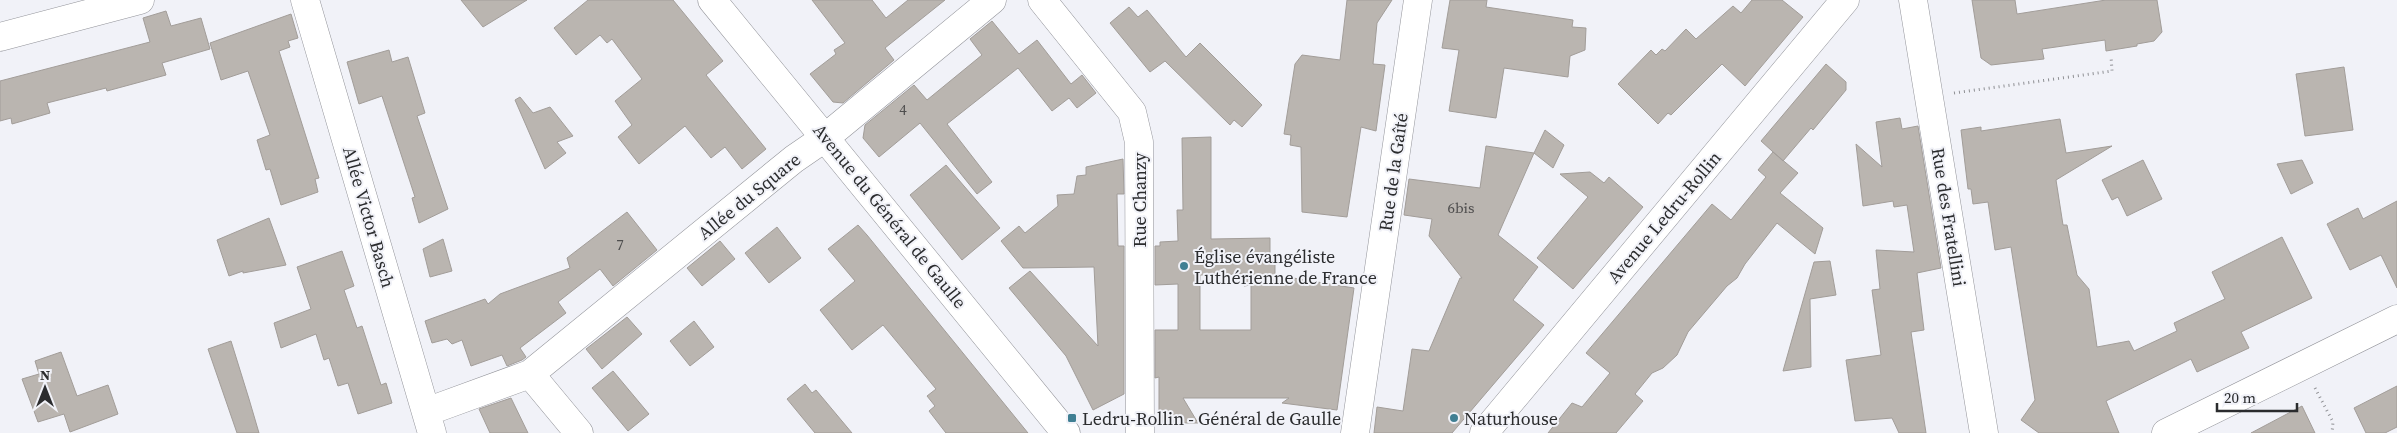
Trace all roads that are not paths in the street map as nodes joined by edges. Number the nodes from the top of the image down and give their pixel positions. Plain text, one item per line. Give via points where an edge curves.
1 (140, 0) edge
2 (305, 0) edge
3 (712, 0) edge
4 (992, 0) edge
5 (1042, 0) edge
6 (1418, 0) edge
7 (1845, 0) edge
8 (1913, 0) edge
9 (0, 37) edge
10 (826, 137) junction
11 (2397, 319) edge
12 (530, 374) junction
13 (429, 422) edge
14 (579, 433) edge
15 (1066, 433) edge
16 (1140, 433) edge
17 (1356, 433) edge
18 (1484, 433) edge
19 (1984, 433) edge
20 (2166, 433) edge

1 - 9 street
2 - 13 street, Allée Victor Basch
3 - 10 street, Avenue du Général de Gaulle
4 - 10 street, Allée du Square
5 - 16 street, Rue Chanzy via 1132,112 1139,142
6 - 17 street, Rue de la Gaîté
7 - 18 street, Avenue Ledru-Rollin
8 - 19 street, Rue des Fratellini
10 - 12 street, Allée du Square via 794,159
10 - 15 street, Avenue du Général de Gaulle
11 - 20 street
12 - 13 street, Allée du Square
12 - 14 street

